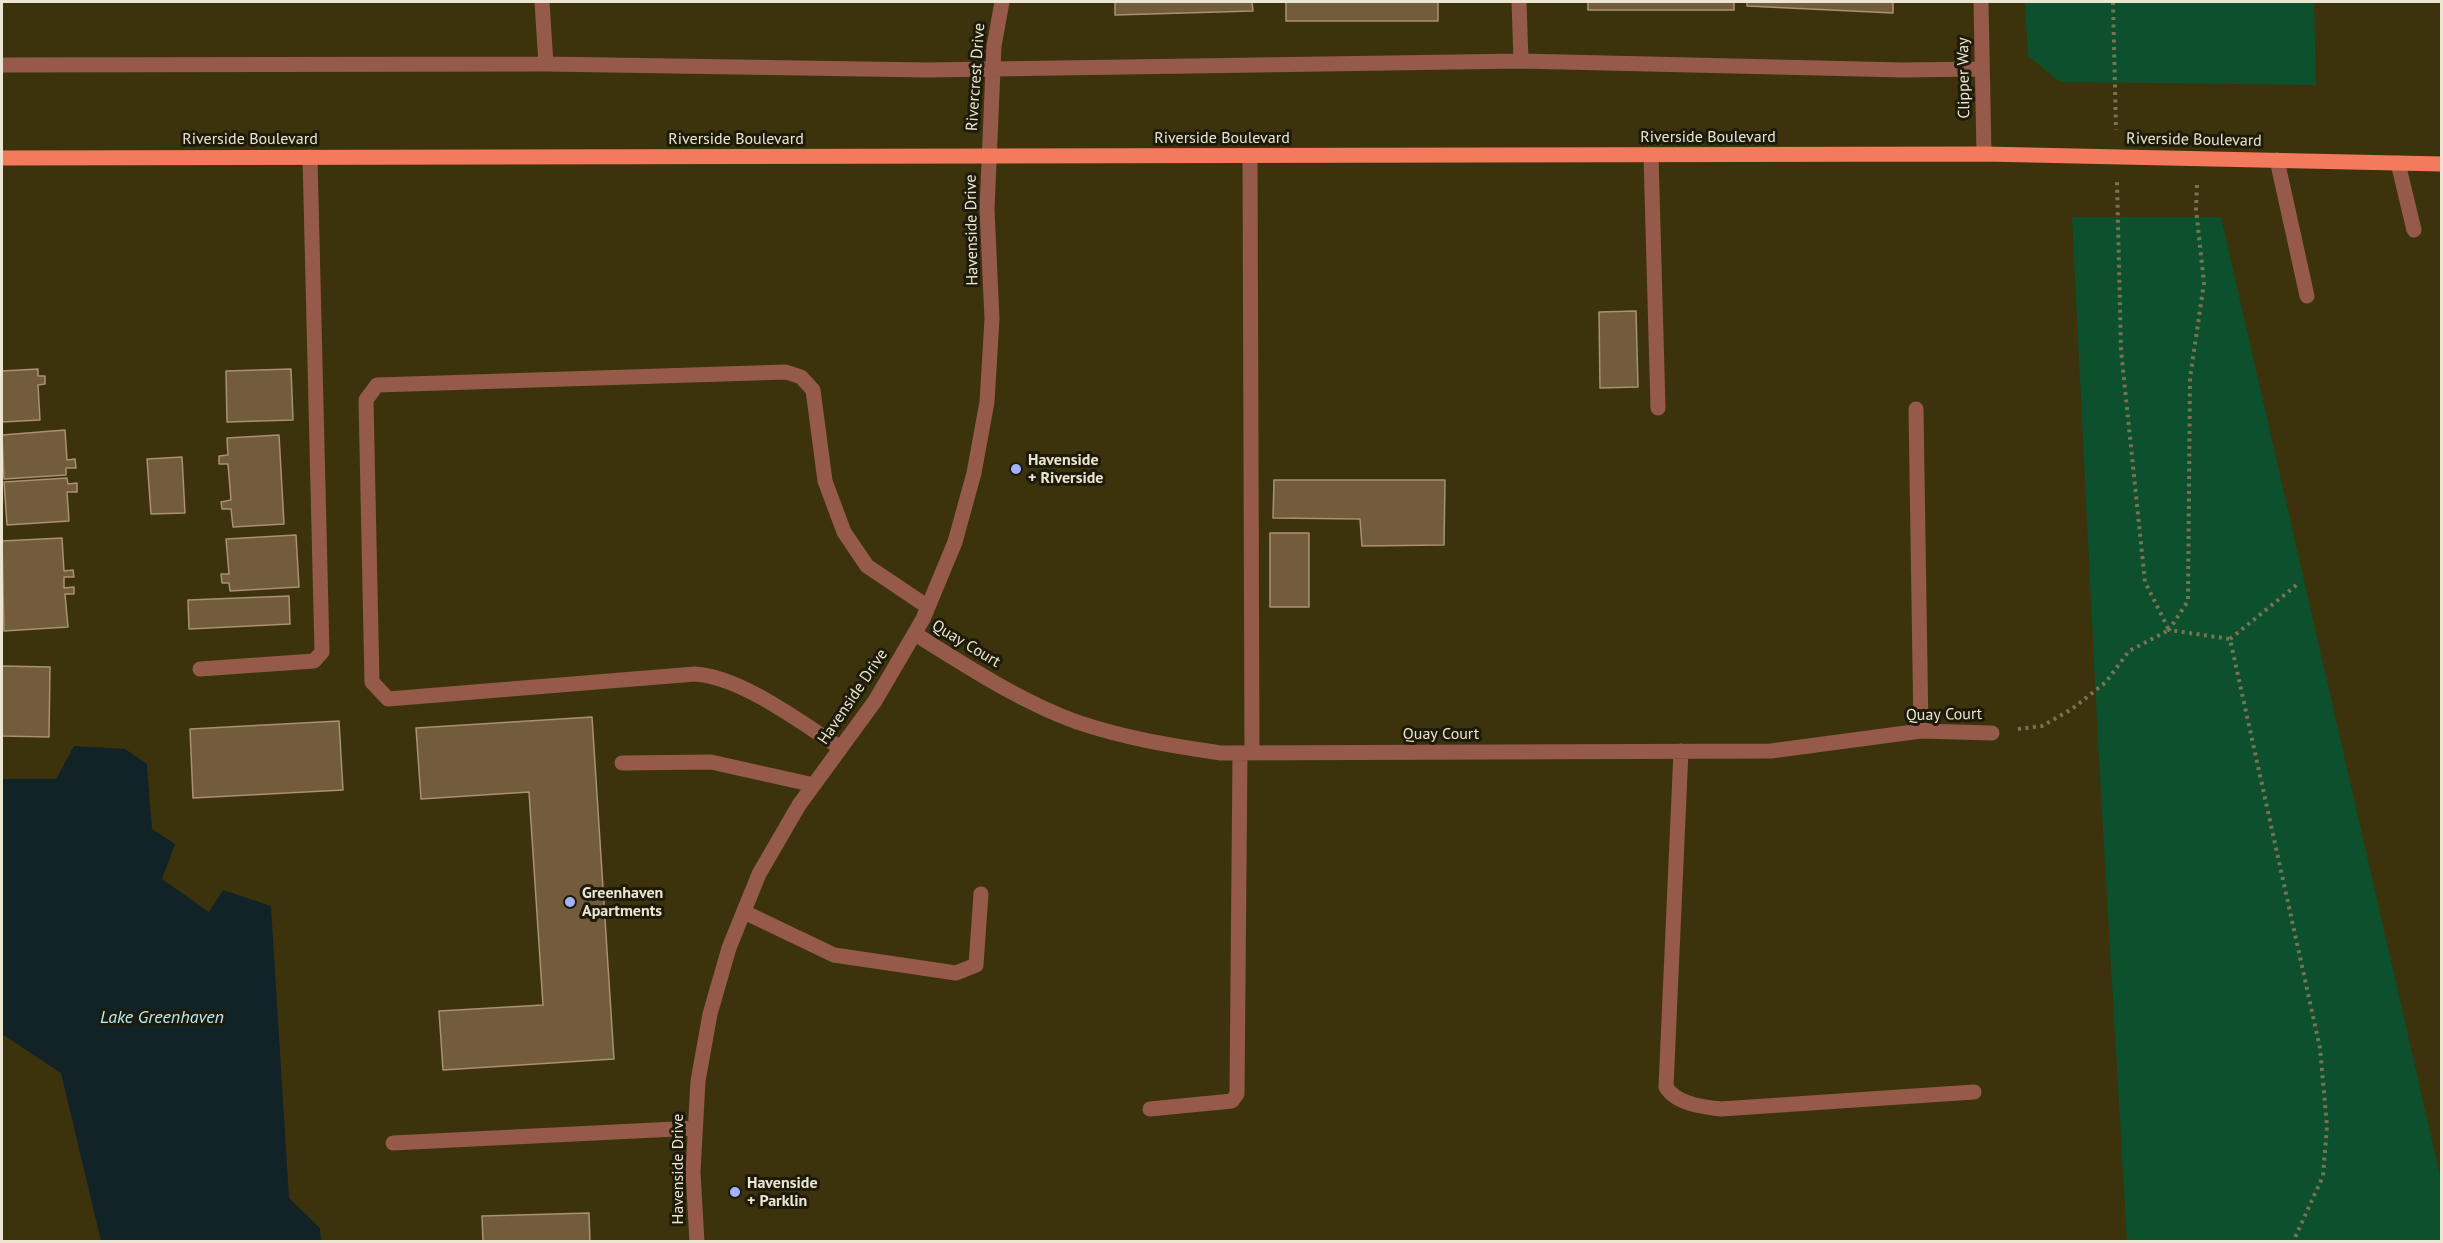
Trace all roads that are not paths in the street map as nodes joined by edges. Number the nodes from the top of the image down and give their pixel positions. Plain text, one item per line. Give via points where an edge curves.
1 (543, 2) edge
2 (1002, 2) edge
3 (1519, 2) edge
4 (1981, 2) edge
5 (1521, 61) junction
6 (546, 64) junction
7 (2, 65) edge
8 (993, 68) junction
9 (1982, 69) junction
10 (1984, 154) junction
11 (1651, 155) junction
12 (989, 156) junction
13 (1250, 156) junction
14 (310, 157) junction
15 (2, 158) edge
16 (2277, 160) junction
17 (2398, 163) junction
18 (2442, 164) edge
19 (2414, 230) dead end
20 (2307, 296) dead end
21 (1658, 408) dead end
22 (1916, 409) dead end
23 (928, 607) junction
24 (915, 634) junction
25 (200, 669) dead end
26 (1922, 731) junction
27 (1992, 733) dead end
28 (841, 748) junction
29 (1682, 752) junction
30 (1246, 753) junction
31 (622, 763) dead end
32 (814, 785) junction
33 (981, 894) dead end
34 (744, 912) junction
35 (1974, 1092) dead end
36 (1150, 1109) dead end
37 (695, 1128) junction
38 (393, 1143) dead end
39 (697, 1242) edge

1 - 6 street
2 - 8 street, Rivercrest Drive
3 - 5 street
4 - 9 street, Clipper Way
5 - 8 street
5 - 9 street
6 - 7 street
6 - 8 street
8 - 12 street, Rivercrest Drive
9 - 10 street, Clipper Way
10 - 11 main road, Riverside Boulevard
10 - 16 main road, Riverside Boulevard
11 - 13 main road, Riverside Boulevard
11 - 21 street
12 - 13 main road, Riverside Boulevard
12 - 14 main road, Riverside Boulevard
12 - 23 street, Havenside Drive via 992,319 987,402 974,473 958,530
13 - 30 street
14 - 15 main road, Riverside Boulevard
14 - 25 street via 322,652 314,661
16 - 17 main road, Riverside Boulevard
16 - 20 street
17 - 18 main road, Riverside Boulevard
17 - 19 street
22 - 26 street
23 - 24 street, Havenside Drive
23 - 28 street via 867,566 844,532 825,482 813,390 801,377 786,372 377,385 366,400 372,682 388,699 712,675 746,690
24 - 28 street, Havenside Drive
24 - 30 street, Quay Court via 1017,695 1077,722 1148,742
26 - 27 street, Quay Court
26 - 29 street, Quay Court via 1771,751
28 - 32 street, Havenside Drive
29 - 30 street, Quay Court
29 - 35 street via 1666,1087 1669,1092 1692,1104 1721,1109
30 - 36 street via 1237,1094 1232,1101
31 - 32 street via 711,762
32 - 34 street, Havenside Drive via 759,874
33 - 34 street via 976,965 956,973 834,955
34 - 37 street, Havenside Drive via 710,1014 698,1082
37 - 38 street
37 - 39 street, Havenside Drive

